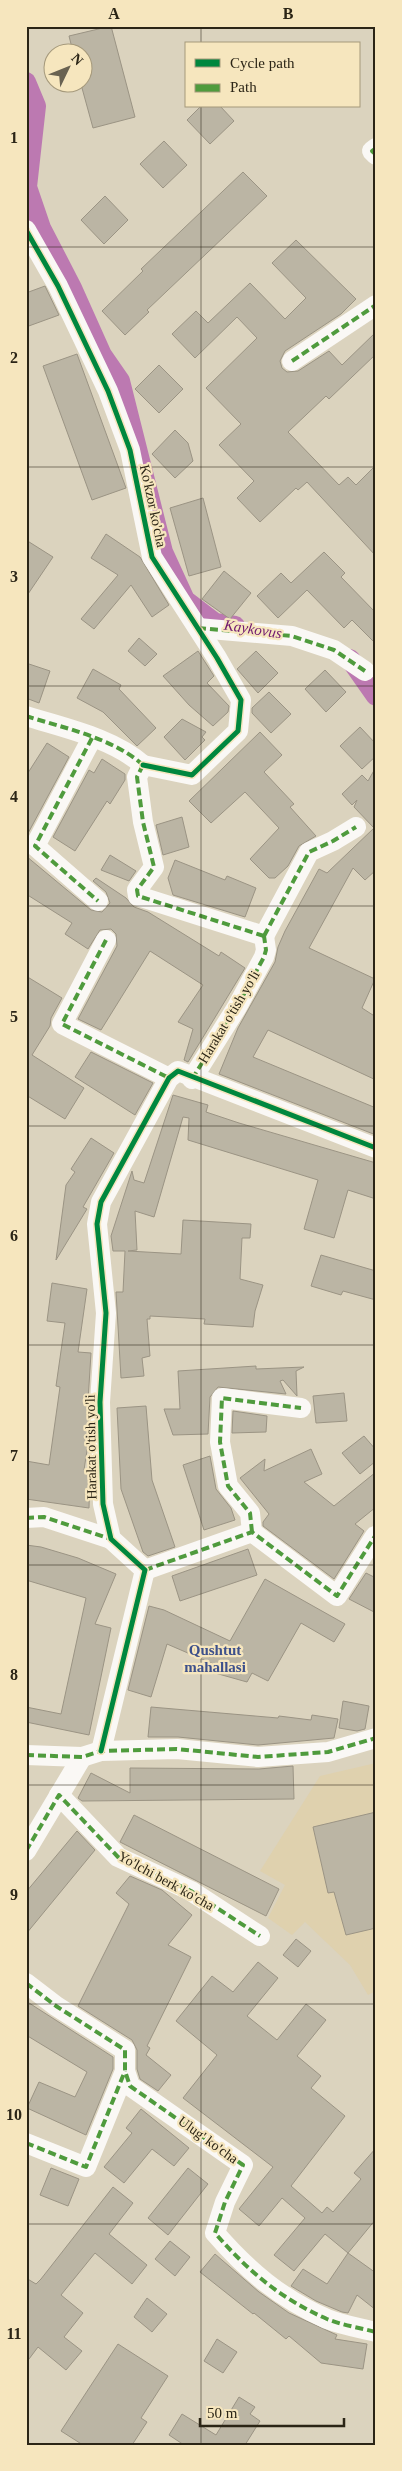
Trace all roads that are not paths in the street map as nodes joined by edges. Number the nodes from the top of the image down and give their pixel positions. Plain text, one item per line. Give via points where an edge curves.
1 (376, 148) edge
2 (376, 155) edge
3 (26, 230) edge
4 (376, 305) edge
5 (292, 361) dead end
6 (198, 628) junction
7 (365, 671) dead end
8 (26, 716) edge
9 (92, 738) junction
10 (143, 765) junction
11 (356, 826) dead end
12 (98, 901) dead end
13 (264, 936) junction
14 (106, 940) dead end
15 (169, 1078) junction
16 (192, 1079) junction
17 (376, 1148) edge
18 (301, 1408) dead end
19 (26, 1518) edge
20 (252, 1532) junction
21 (375, 1536) edge
22 (112, 1539) junction
23 (145, 1570) junction
24 (376, 1738) edge
25 (92, 1754) junction
26 (26, 1755) edge
27 (59, 1795) junction
28 (26, 1851) edge
29 (260, 1936) dead end
30 (26, 1983) edge
31 (125, 2071) junction
32 (26, 2143) edge
33 (376, 2332) edge

1 - 2 street via 372,152
3 - 6 street, Ko'kzor ko'cha via 58,286 108,391 130,450 152,558
4 - 5 street
6 - 7 street via 292,636 334,650
6 - 10 street, Ko'kzor ko'cha via 241,700 238,731 192,775
8 - 9 street
9 - 10 street via 133,756
9 - 12 street via 35,846
10 - 13 street via 137,777 154,867 136,890 138,896
11 - 13 street via 309,852
13 - 16 street, Harakat o'tish yo'li via 264,957
14 - 15 street via 62,1024
15 - 16 street, Harakat o'tish yo'li via 178,1071
15 - 22 street, Harakat o'tish yo'li via 101,1202 97,1224 106,1313 100,1402 103,1504
16 - 17 street
18 - 20 street via 222,1398 220,1442 228,1486 250,1513
19 - 22 street via 44,1517
20 - 21 street via 337,1596
20 - 23 street
22 - 23 street
23 - 25 street
24 - 25 street via 328,1752 258,1757 177,1749
25 - 26 street
25 - 27 street
27 - 28 street
27 - 29 street, Yo'lchi berk ko'cha via 118,1857 191,1891
30 - 31 street, Ulug' ko'cha via 125,2050
31 - 32 street via 86,2168
31 - 33 street, Ulug' ko'cha via 130,2086 243,2165 225,2202 216,2233 241,2263 287,2300 329,2320

